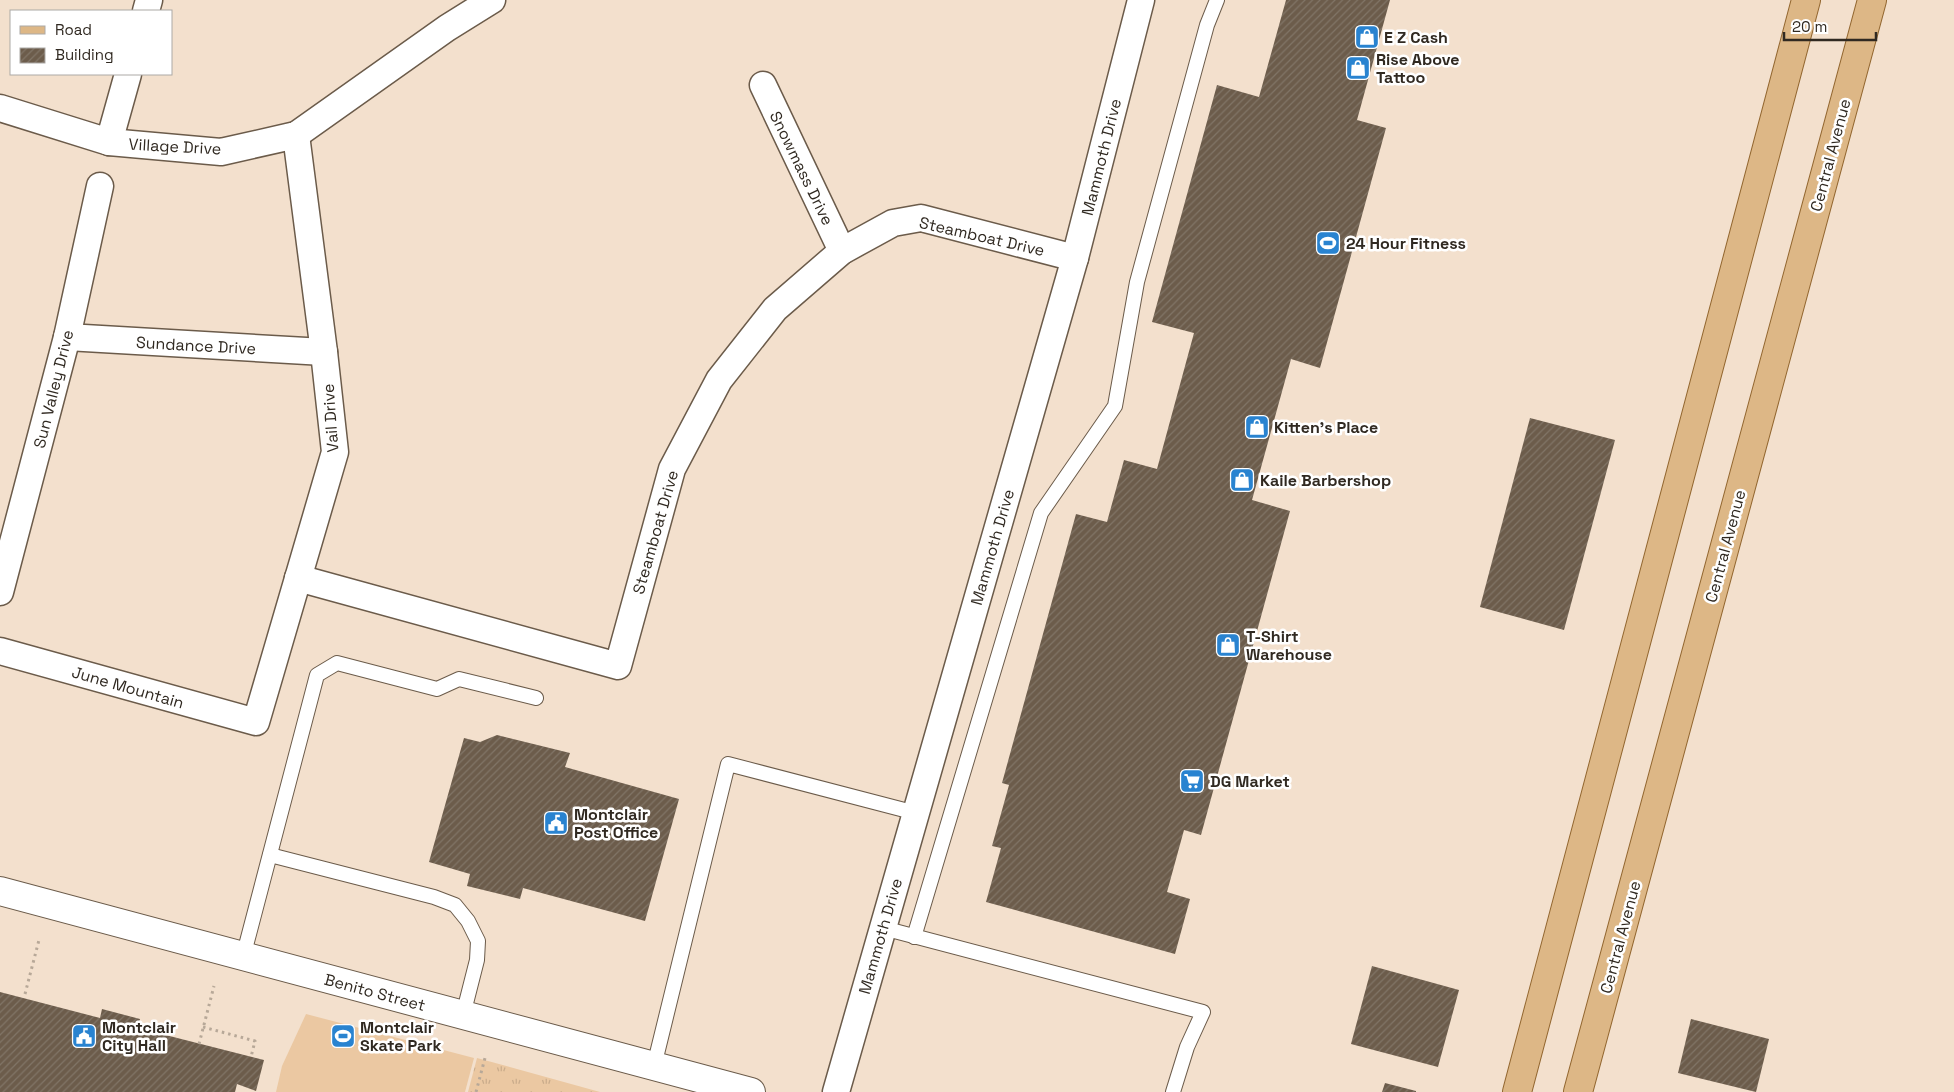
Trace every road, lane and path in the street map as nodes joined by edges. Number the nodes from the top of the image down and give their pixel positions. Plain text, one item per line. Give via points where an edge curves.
1 (492, 0) edge
2 (1141, 0) edge
3 (1217, 0) edge
4 (1806, 0) edge
5 (1872, 0) edge
6 (128, 75) edge
7 (763, 85) dead end
8 (0, 108) edge
9 (296, 134) junction
10 (109, 142) junction
11 (100, 186) dead end
12 (842, 251) junction
13 (1075, 258) junction
14 (67, 337) junction
15 (324, 352) junction
16 (298, 578) junction
17 (0, 592) edge
18 (0, 651) edge
19 (536, 698) dead end
20 (256, 722) joint
21 (916, 813) junction
22 (270, 855) junction
23 (0, 891) edge
24 (883, 928) junction
25 (914, 937) junction
26 (39, 940) dead end
27 (242, 957) junction
28 (214, 986) dead end
29 (25, 994) dead end
30 (463, 1015) junction
31 (203, 1027) junction
32 (199, 1044) dead end
33 (251, 1057) dead end
34 (485, 1058) dead end
35 (654, 1066) junction
36 (476, 1092) edge
37 (751, 1092) edge
38 (836, 1092) edge
39 (1173, 1092) edge
40 (1517, 1092) edge
41 (1579, 1092) edge

1 - 9 street, Village Drive
2 - 13 street, Mammoth Drive
3 - 25 lane via 1207,25 1137,282 1115,406 1041,513
4 - 40 main road
5 - 41 main road, Central Avenue
6 - 10 street
7 - 12 street, Snowmass Drive
8 - 10 street, Village Drive
9 - 10 street, Village Drive via 221,152
9 - 15 street, Vail Drive
11 - 14 street, Sun Valley Drive
12 - 13 street, Steamboat Drive via 893,223 921,218
12 - 16 street, Steamboat Drive via 775,309 719,380 672,469 618,666
13 - 21 street, Mammoth Drive
14 - 15 street, Sundance Drive
14 - 17 street, Sun Valley Drive
15 - 16 street, Vail Drive via 335,452
16 - 20 street, Vail Drive
18 - 20 street, June Mountain
19 - 22 lane via 459,679 437,689 337,663 317,674
21 - 24 street, Mammoth Drive
21 - 35 lane via 728,764
22 - 27 lane
22 - 30 lane via 455,905 478,941 477,960
23 - 27 street, Benito Street
24 - 25 lane
24 - 38 street, Mammoth Drive
25 - 39 lane via 1203,1012 1186,1047
26 - 29 path
27 - 30 street, Benito Street
28 - 31 path
30 - 35 street, Benito Street
31 - 32 path
31 - 33 path via 255,1041
34 - 36 path
35 - 37 street, Benito Street

